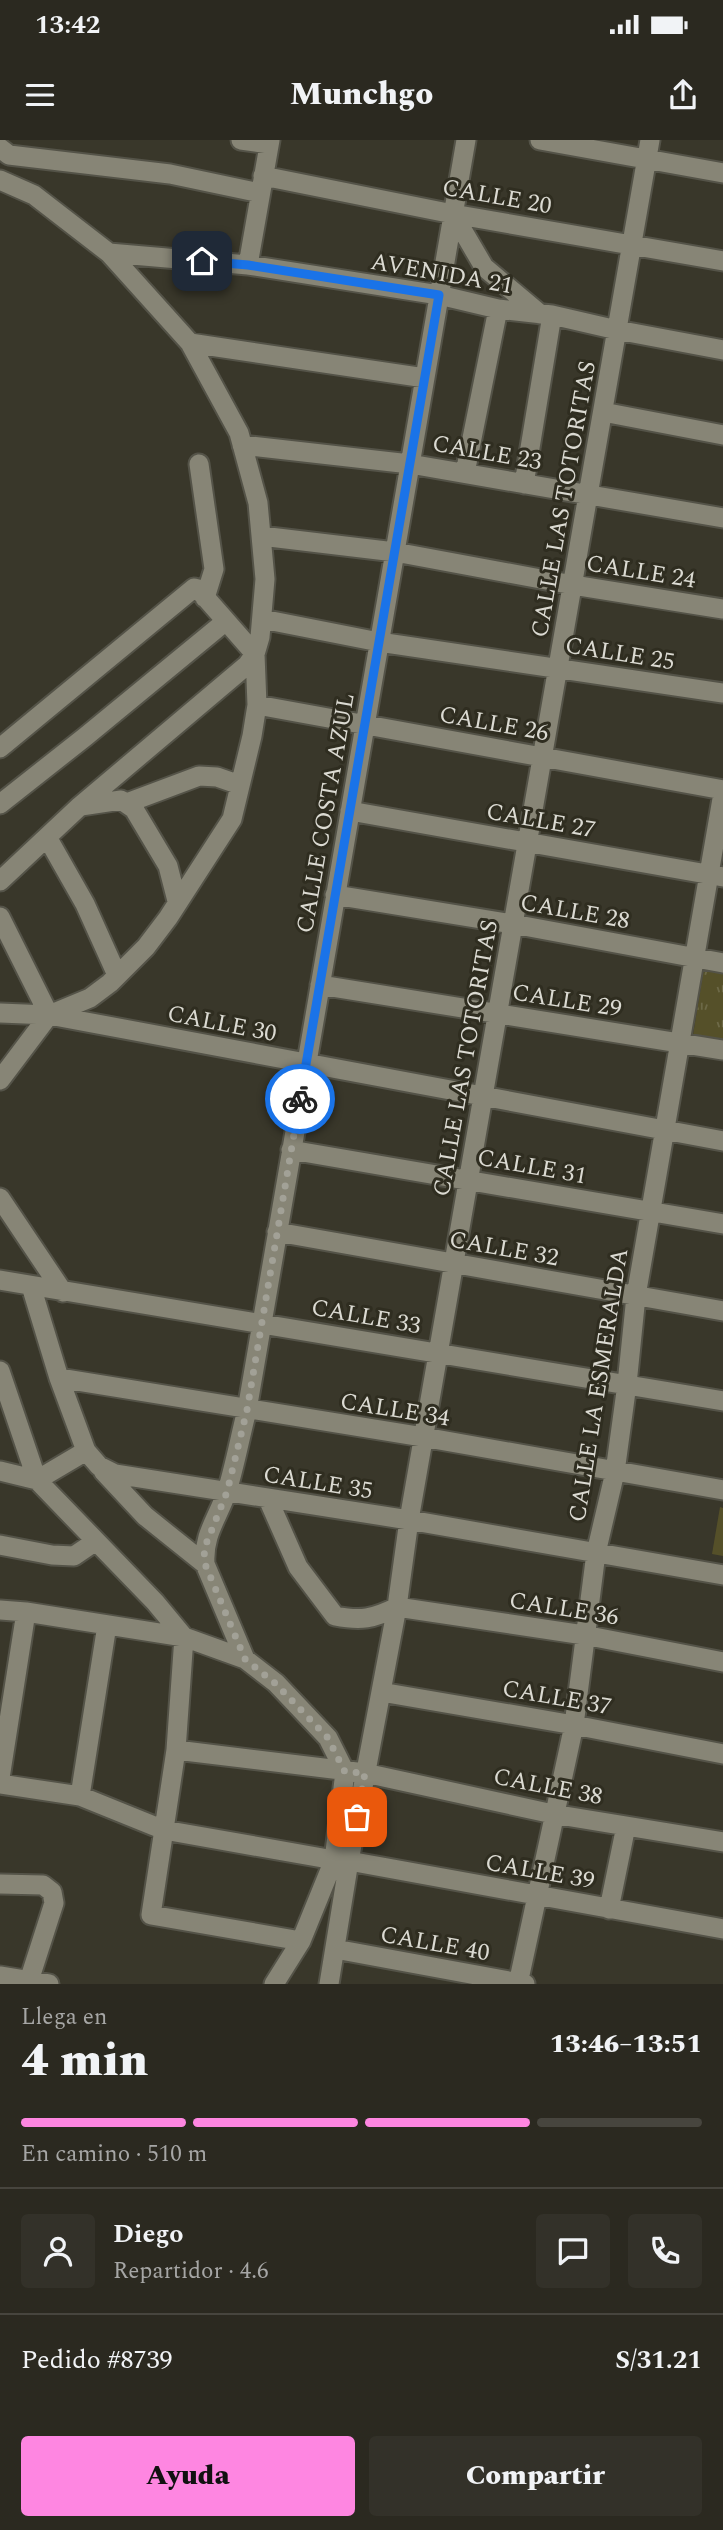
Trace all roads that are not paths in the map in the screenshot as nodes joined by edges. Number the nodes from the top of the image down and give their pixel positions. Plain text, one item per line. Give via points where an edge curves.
1 (241, 140) edge
2 (466, 140) edge
3 (540, 140) edge
4 (270, 142) edge
5 (6, 148) edge
6 (649, 149) edge
7 (723, 173) edge
8 (5, 182) edge
9 (262, 184) junction
10 (453, 214) junction
11 (632, 245) junction
12 (109, 253) junction
13 (723, 261) edge
14 (248, 265) junction
15 (439, 295) junction
16 (498, 309) junction
17 (546, 315) junction
18 (617, 330) junction
19 (190, 343) junction
20 (723, 349) edge
21 (425, 378) junction
22 (603, 412) junction
23 (723, 435) edge
24 (242, 445) junction
25 (199, 464) dead end
26 (410, 464) junction
27 (465, 473) junction
28 (524, 484) junction
29 (588, 495) junction
30 (723, 518) edge
31 (261, 536) junction
32 (394, 552) junction
33 (573, 585) junction
34 (205, 598) junction
35 (723, 608) edge
36 (262, 619) junction
37 (226, 621) junction
38 (379, 642) junction
39 (255, 654) junction
40 (558, 668) junction
41 (723, 693) edge
42 (257, 705) junction
43 (365, 725) junction
44 (0, 748) edge
45 (542, 756) junction
46 (240, 785) junction
47 (723, 792) edge
48 (127, 803) junction
49 (0, 804) edge
50 (79, 806) junction
51 (350, 811) junction
52 (47, 837) junction
53 (528, 842) junction
54 (716, 875) edge
55 (0, 881) edge
56 (335, 895) junction
57 (177, 901) junction
58 (0, 917) edge
59 (513, 924) junction
60 (694, 958) junction
61 (723, 963) edge
62 (117, 975) junction
63 (320, 985) junction
64 (0, 1013) edge
65 (498, 1014) junction
66 (48, 1015) junction
67 (680, 1043) junction
68 (723, 1050) edge
69 (306, 1065) junction
70 (0, 1080) edge
71 (483, 1097) junction
72 (664, 1131) junction
73 (723, 1141) edge
74 (291, 1150) junction
75 (468, 1180) junction
76 (0, 1199) edge
77 (650, 1212) junction
78 (723, 1224) edge
79 (277, 1232) junction
80 (454, 1264) junction
81 (0, 1280) edge
82 (31, 1286) junction
83 (63, 1292) junction
84 (636, 1296) junction
85 (723, 1311) edge
86 (261, 1324) junction
87 (438, 1354) junction
88 (0, 1371) edge
89 (59, 1378) junction
90 (627, 1384) junction
91 (723, 1401) edge
92 (247, 1410) junction
93 (423, 1437) junction
94 (86, 1451) junction
95 (99, 1466) junction
96 (0, 1471) edge
97 (615, 1472) junction
98 (37, 1480) junction
99 (723, 1490) edge
100 (227, 1492) junction
101 (268, 1499) junction
102 (409, 1520) junction
103 (96, 1541) junction
104 (0, 1545) edge
105 (596, 1553) junction
106 (205, 1564) junction
107 (723, 1575) edge
108 (397, 1607) junction
109 (0, 1610) edge
110 (26, 1612) junction
111 (107, 1625) junction
112 (584, 1635) junction
113 (184, 1637) junction
114 (245, 1659) junction
115 (723, 1662) edge
116 (381, 1692) junction
117 (574, 1725) junction
118 (176, 1750) junction
119 (723, 1754) edge
120 (345, 1772) junction
121 (365, 1773) junction
122 (0, 1777) edge
123 (0, 1784) edge
124 (80, 1796) junction
125 (553, 1814) junction
126 (626, 1826) junction
127 (164, 1830) junction
128 (723, 1842) edge
129 (341, 1861) junction
130 (0, 1884) edge
131 (536, 1896) junction
132 (609, 1909) junction
133 (723, 1929) edge
134 (301, 1941) junction
135 (335, 1949) junction
136 (0, 1976) edge
137 (28, 1982) edge
138 (48, 1984) edge
139 (274, 1984) edge
140 (329, 1984) edge
141 (521, 1984) edge

1 - 4 street
2 - 10 street, CALLE COSTA AZUL
3 - 6 street
4 - 9 street
5 - 8 street
5 - 9 street, CALLE 20
6 - 7 street
6 - 11 street, CALLE LAS TOTORITAS
8 - 12 street via 34,195
9 - 10 street, CALLE 20
9 - 14 street
10 - 11 street, CALLE 20
10 - 15 street, CALLE COSTA AZUL
10 - 17 street via 484,267
11 - 13 street, CALLE 20
11 - 18 street, CALLE LAS TOTORITAS
12 - 14 street, AVENIDA 21
12 - 19 street
14 - 15 street, AVENIDA 21
15 - 16 street, AVENIDA 21
15 - 21 street, CALLE COSTA AZUL
16 - 17 street, AVENIDA 21
16 - 27 street
17 - 18 street, AVENIDA 21
17 - 28 street
18 - 20 street, AVENIDA 21
18 - 22 street, CALLE LAS TOTORITAS
19 - 21 street
19 - 24 street
21 - 26 street, CALLE COSTA AZUL
22 - 23 street
22 - 29 street, CALLE LAS TOTORITAS
24 - 26 street, CALLE 23
24 - 31 street via 258,503
25 - 34 street via 214,569
26 - 27 street, CALLE 23
26 - 32 street, CALLE COSTA AZUL
27 - 28 street, CALLE 23
28 - 29 street, CALLE 23
29 - 30 street, CALLE 23
29 - 33 street, CALLE LAS TOTORITAS
31 - 32 street, CALLE 24
31 - 36 street
32 - 33 street, CALLE 24
32 - 38 street, CALLE COSTA AZUL
33 - 35 street, CALLE 24
33 - 40 street, CALLE LAS TOTORITAS
34 - 37 street
34 - 44 street via 198,589 191,589
36 - 38 street, CALLE 25
36 - 39 street
37 - 39 street
37 - 49 street
38 - 40 street, CALLE 25
38 - 43 street, CALLE COSTA AZUL
39 - 42 street
39 - 50 street
40 - 41 street, CALLE 25
40 - 45 street, CALLE LAS TOTORITAS
42 - 43 street, CALLE 26
42 - 46 street
43 - 45 street, CALLE 26
43 - 51 street, CALLE COSTA AZUL
45 - 47 street, CALLE 26
45 - 53 street, CALLE LAS TOTORITAS
46 - 48 street via 199,776
46 - 57 street via 232,819
47 - 54 street, CALLE LA ESMERALDA
48 - 50 street via 114,800
48 - 57 street via 168,866
50 - 52 street
51 - 53 street, CALLE 27
51 - 56 street, CALLE COSTA AZUL
52 - 55 street
52 - 62 street via 85,904
53 - 54 street, CALLE 27
53 - 59 street, CALLE LAS TOTORITAS
54 - 60 street, CALLE LA ESMERALDA
56 - 59 street, CALLE 28
56 - 63 street, CALLE COSTA AZUL
57 - 62 street via 146,947
58 - 66 street
59 - 60 street, CALLE 28
59 - 65 street, CALLE LAS TOTORITAS
60 - 61 street, CALLE 28
60 - 67 street, CALLE LA ESMERALDA
62 - 66 street via 90,998
63 - 65 street, CALLE 29
63 - 69 street, CALLE COSTA AZUL
64 - 66 street, CALLE 30
65 - 67 street, CALLE 29
65 - 71 street, CALLE LAS TOTORITAS
66 - 69 street, CALLE 30
66 - 70 street
67 - 68 street, CALLE 29
67 - 72 street, CALLE LA ESMERALDA
69 - 71 street, CALLE 30
69 - 74 street, CALLE COSTA AZUL
71 - 72 street, CALLE 30
71 - 75 street, CALLE LAS TOTORITAS
72 - 73 street, CALLE 30
72 - 77 street, CALLE LA ESMERALDA
74 - 75 street, CALLE 31
74 - 79 street, CALLE COSTA AZUL
75 - 77 street, CALLE 31
75 - 80 street, CALLE LAS TOTORITAS
76 - 83 street
77 - 78 street, CALLE 31
77 - 84 street, CALLE LA ESMERALDA
79 - 80 street, CALLE 32
79 - 86 street, CALLE COSTA AZUL
80 - 84 street, CALLE 32
80 - 87 street, CALLE LAS TOTORITAS
81 - 82 street, CALLE 33
82 - 83 street, CALLE 33
82 - 89 street
83 - 86 street, CALLE 33
84 - 85 street, CALLE 32
84 - 90 street, CALLE LA ESMERALDA
86 - 87 street, CALLE 33
86 - 92 street, CALLE COSTA AZUL
87 - 90 street, CALLE 33
87 - 93 street, CALLE LAS TOTORITAS
88 - 98 street
89 - 92 street, CALLE 34
89 - 94 street
90 - 91 street, CALLE 33
90 - 97 street, CALLE LA ESMERALDA
92 - 93 street, CALLE 34
92 - 100 street, CALLE COSTA AZUL
93 - 97 street, CALLE 34
93 - 102 street, CALLE LAS TOTORITAS
94 - 95 street
94 - 98 street
95 - 100 street, CALLE 35 via 115,1474
95 - 106 street via 145,1516
96 - 98 street
97 - 99 street, CALLE 34
97 - 105 street, CALLE LA ESMERALDA
98 - 103 street
100 - 101 street, CALLE 35
100 - 106 street, CALLE COSTA AZUL via 204,1549
101 - 102 street, CALLE 35
101 - 108 street via 298,1567 335,1616 357,1620
102 - 105 street, CALLE 35
102 - 108 street, CALLE LAS TOTORITAS
103 - 104 street via 74,1556
103 - 113 street
105 - 107 street, CALLE 35
105 - 112 street, CALLE LA ESMERALDA
106 - 114 street
108 - 112 street, CALLE 36
108 - 116 street, CALLE LAS TOTORITAS
109 - 110 street
110 - 111 street
110 - 122 street
111 - 113 street
111 - 124 street
112 - 115 street, CALLE 36
112 - 117 street, CALLE LA ESMERALDA
113 - 114 street
113 - 118 street
114 - 120 street via 328,1738
116 - 117 street, CALLE 37
116 - 121 street, CALLE LAS TOTORITAS
117 - 119 street, CALLE 37
117 - 125 street, CALLE LA ESMERALDA
118 - 120 street, CALLE 38
118 - 127 street
120 - 121 street, CALLE 38
120 - 129 street
121 - 125 street, CALLE 38
121 - 129 street, CALLE LAS TOTORITAS
123 - 124 street, CALLE 39
124 - 127 street, CALLE 39
125 - 126 street, CALLE 38
125 - 131 street, CALLE LA ESMERALDA
126 - 128 street, CALLE 38
126 - 132 street
127 - 129 street, CALLE 39
127 - 134 street via 151,1915
129 - 131 street, CALLE 39
129 - 134 street
129 - 135 street, CALLE LAS TOTORITAS
130 - 137 street via 43,1885 52,1892 54,1903
131 - 132 street, CALLE 39
131 - 141 street, CALLE LA ESMERALDA
132 - 133 street, CALLE 39
134 - 139 street
135 - 140 street, CALLE LAS TOTORITAS
135 - 141 street, CALLE 40
136 - 137 street
137 - 138 street

